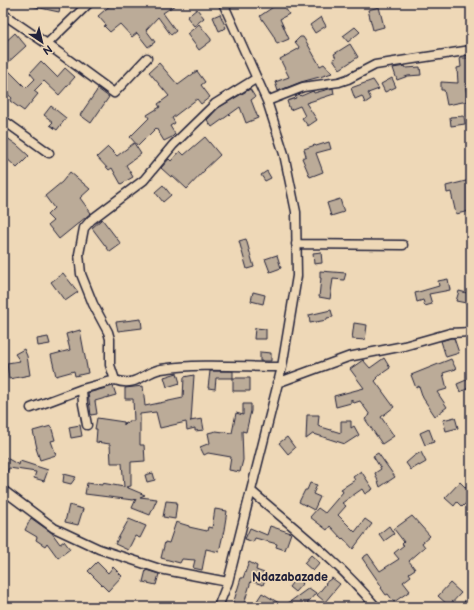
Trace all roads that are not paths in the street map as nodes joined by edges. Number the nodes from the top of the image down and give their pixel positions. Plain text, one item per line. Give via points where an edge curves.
1 (89, 3) edge
2 (223, 3) edge
3 (3, 14) edge
4 (47, 44) junction
5 (471, 50) edge
6 (147, 58) dead end
7 (257, 78) junction
8 (267, 102) junction
9 (3, 120) edge
10 (49, 153) dead end
11 (296, 244) junction
12 (404, 245) dead end
13 (471, 332) edge
14 (282, 367) junction
15 (115, 380) junction
16 (277, 383) junction
17 (82, 389) junction
18 (31, 408) dead end
19 (87, 425) dead end
20 (3, 490) edge
21 (251, 491) junction
22 (228, 582) junction
23 (471, 599) edge
24 (218, 607) edge
25 (376, 607) edge
26 (468, 607) edge

1 - 4 street
2 - 7 street
3 - 4 street
4 - 6 street via 114,93
5 - 8 street via 375,65 344,81 303,87
7 - 8 street
7 - 15 street via 215,104 173,144 144,180 84,228 79,254 80,274 108,332 110,366
8 - 11 street via 284,154 296,212
9 - 10 street
11 - 12 street
11 - 14 street via 297,276
13 - 16 street via 450,334 348,357
14 - 15 street via 159,369 128,382
14 - 16 street
15 - 17 street
16 - 21 street
17 - 18 street
17 - 19 street
20 - 22 street via 54,528 99,548 160,569
21 - 22 street
21 - 25 street via 338,566
22 - 24 street
23 - 26 street

